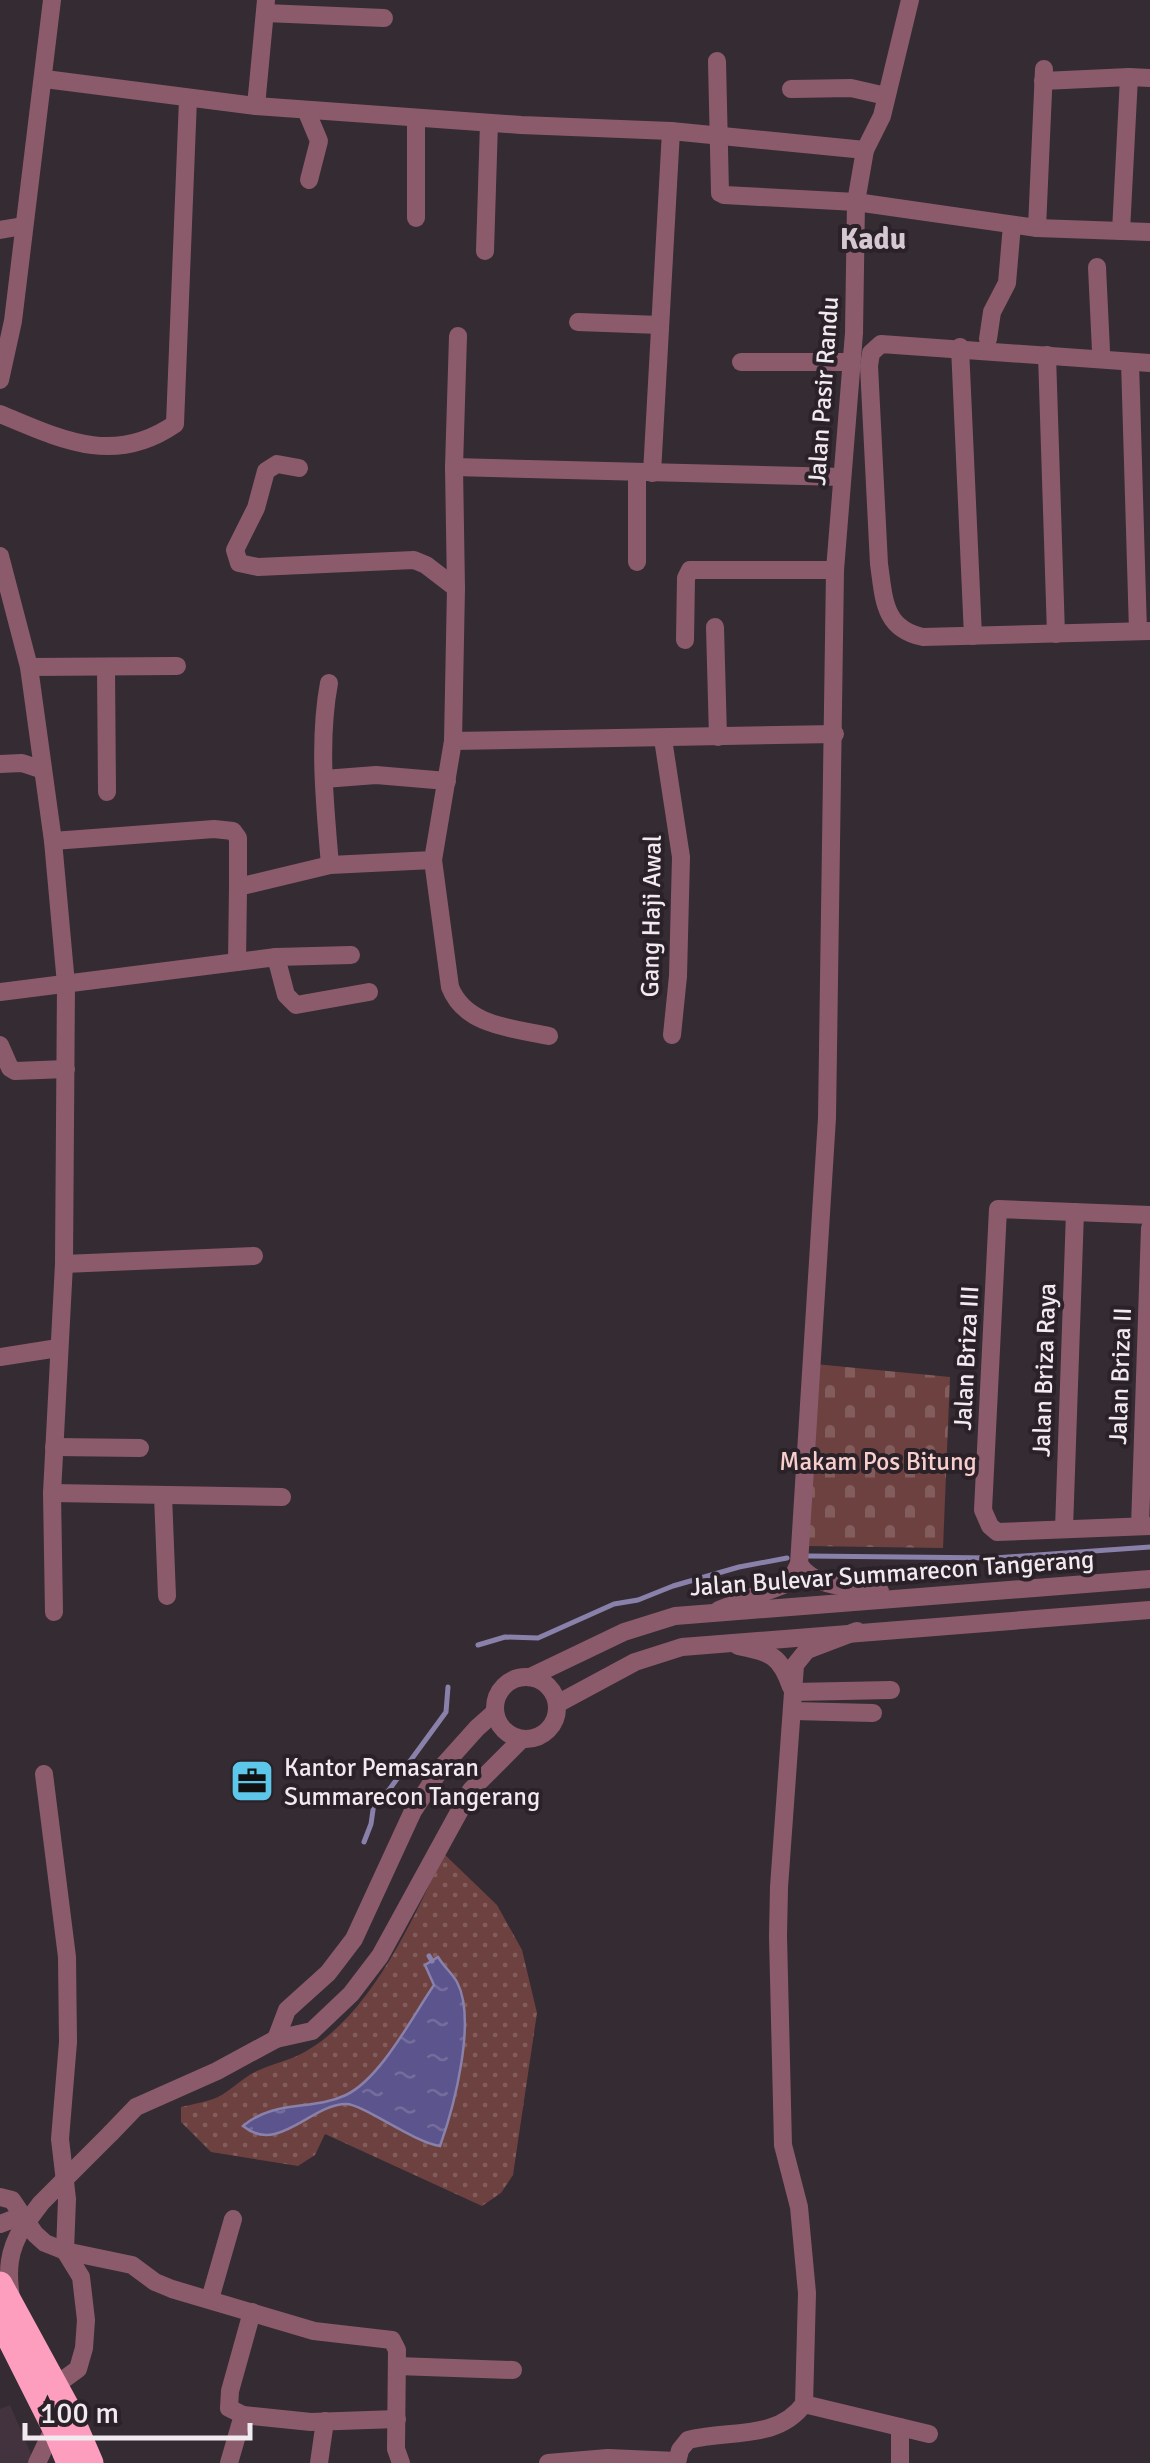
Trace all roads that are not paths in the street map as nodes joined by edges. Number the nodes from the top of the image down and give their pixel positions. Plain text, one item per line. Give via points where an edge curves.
1 (52, 0) edge
2 (910, 0) edge
3 (265, 6) edge
4 (384, 18) dead end
5 (717, 62) dead end
6 (1129, 77) junction
7 (1150, 78) edge
8 (45, 79) junction
9 (791, 89) dead end
10 (886, 96) junction
11 (188, 99) junction
12 (256, 106) junction
13 (306, 110) junction
14 (416, 118) junction
15 (489, 123) junction
16 (671, 131) junction
17 (717, 135) junction
18 (865, 150) junction
19 (309, 180) dead end
20 (856, 202) junction
21 (416, 218) dead end
22 (1012, 225) junction
23 (22, 226) junction
24 (1037, 228) junction
25 (0, 230) edge
26 (1121, 231) junction
27 (1150, 232) edge
28 (485, 250) dead end
29 (1098, 267) dead end
30 (578, 322) dead end
31 (660, 326) junction
32 (854, 333) junction
33 (458, 336) dead end
34 (988, 339) junction
35 (960, 347) junction
36 (1100, 351) junction
37 (1150, 354) edge
38 (1047, 355) junction
39 (741, 362) dead end
40 (852, 362) junction
41 (1130, 362) junction
42 (1150, 363) edge
43 (0, 380) edge
44 (0, 414) edge
45 (454, 466) junction
46 (299, 468) dead end
47 (644, 473) junction
48 (842, 477) junction
49 (0, 556) edge
50 (637, 562) dead end
51 (836, 570) junction
52 (456, 588) junction
53 (716, 627) dead end
54 (1144, 631) edge
55 (1056, 634) junction
56 (973, 636) junction
57 (686, 640) dead end
58 (177, 666) dead end
59 (29, 668) junction
60 (106, 668) junction
61 (329, 683) dead end
62 (836, 734) junction
63 (718, 737) junction
64 (662, 738) junction
65 (453, 741) junction
66 (0, 764) edge
67 (43, 770) junction
68 (324, 780) junction
69 (446, 781) junction
70 (107, 792) dead end
71 (53, 841) junction
72 (433, 860) junction
73 (330, 865) junction
74 (238, 888) junction
75 (351, 955) dead end
76 (276, 957) junction
77 (237, 962) junction
78 (66, 984) junction
79 (0, 992) edge
80 (369, 992) dead end
81 (672, 1035) dead end
82 (548, 1036) dead end
83 (0, 1045) edge
84 (66, 1069) junction
85 (1074, 1212) junction
86 (1150, 1214) edge
87 (1150, 1228) edge
88 (254, 1256) dead end
89 (64, 1264) junction
90 (58, 1348) junction
91 (0, 1358) edge
92 (54, 1447) junction
93 (140, 1448) dead end
94 (52, 1492) junction
95 (163, 1495) junction
96 (282, 1498) dead end
97 (1145, 1526) edge
98 (1064, 1529) junction
99 (799, 1564) junction
100 (1150, 1579) edge
101 (167, 1596) dead end
102 (909, 1596) junction
103 (719, 1610) junction
104 (1150, 1610) edge
105 (54, 1612) dead end
106 (856, 1631) junction
107 (718, 1642) junction
108 (530, 1677) junction
109 (891, 1690) dead end
110 (793, 1701) junction
111 (557, 1704) junction
112 (496, 1712) junction
113 (874, 1713) dead end
114 (522, 1739) junction
115 (44, 1774) dead end
116 (276, 2039) junction
117 (0, 2197) edge
118 (232, 2219) dead end
119 (13, 2223) edge
120 (65, 2251) junction
121 (210, 2300) junction
122 (4, 2302) edge
123 (252, 2312) junction
124 (397, 2366) junction
125 (513, 2370) dead end
126 (56, 2385) junction
127 (804, 2404) junction
128 (243, 2415) junction
129 (396, 2419) junction
130 (324, 2421) junction
131 (54, 2427) junction
132 (900, 2427) junction
133 (929, 2434) dead end
134 (677, 2462) edge
135 (37, 2463) edge
136 (69, 2463) edge
137 (91, 2463) edge
138 (228, 2463) edge
139 (319, 2463) edge
140 (400, 2463) edge
141 (548, 2463) edge
142 (556, 2463) edge
143 (900, 2463) edge

1 - 8 street
2 - 10 street, Jalan Pasir Randu
3 - 4 street
3 - 12 street
5 - 17 street
6 - 7 street
6 - 24 street via 1044,75
6 - 26 street
8 - 11 street
8 - 23 street
9 - 10 street via 851,88
10 - 18 street, Jalan Pasir Randu
11 - 12 street
11 - 44 street via 176,424 142,442 90,446
12 - 13 street
13 - 14 street
13 - 19 street via 319,141
14 - 15 street
14 - 21 street
15 - 16 street
15 - 28 street
16 - 17 street
16 - 31 street
17 - 18 street
17 - 20 street via 724,195
18 - 20 street, Jalan Pasir Randu
20 - 22 street
20 - 32 street, Jalan Pasir Randu
22 - 24 street
22 - 34 street via 1008,283 992,312
23 - 25 street
23 - 43 street via 14,321
24 - 26 street
26 - 27 street
29 - 36 street
30 - 31 street
31 - 47 street
32 - 34 street
32 - 40 street, Jalan Pasir Randu
33 - 45 street
34 - 36 street
35 - 38 street
35 - 56 street
35 - 56 street via 881,344 869,366 879,564 889,613 906,634
36 - 37 street
38 - 41 street
38 - 55 street
39 - 40 street
40 - 48 street, Jalan Pasir Randu
41 - 42 street
41 - 54 street
45 - 47 street
45 - 52 street
46 - 52 street via 278,464 266,472 236,550 239,563 258,568 414,560
47 - 48 street
47 - 50 street
48 - 51 street, Jalan Pasir Randu
49 - 59 street
51 - 57 street via 690,570
51 - 62 street, Jalan Pasir Randu
52 - 65 street
53 - 63 street
54 - 55 street
55 - 56 street
58 - 60 street
59 - 60 street
59 - 67 street
60 - 70 street
61 - 68 street
62 - 63 street
62 - 99 street, Jalan Pasir Randu via 828,1118
63 - 64 street
64 - 65 street
64 - 81 street, Gang Haji Awal via 680,857
65 - 69 street
66 - 67 street via 22,762
67 - 71 street
68 - 69 street via 376,775
68 - 73 street
69 - 72 street
71 - 74 street via 233,831
71 - 78 street
72 - 73 street
72 - 82 street via 456,1003 490,1022
73 - 74 street
74 - 77 street
75 - 76 street
76 - 77 street
76 - 80 street via 291,1003
77 - 78 street
78 - 79 street
78 - 84 street
83 - 84 street via 15,1071
84 - 89 street
85 - 86 street
85 - 98 street, Jalan Briza Raya
85 - 98 street, Jalan Briza III via 998,1209 983,1510 998,1532
87 - 97 street, Jalan Briza II
88 - 89 street
89 - 90 street
90 - 91 street
90 - 92 street
92 - 93 street
92 - 94 street
94 - 95 street
94 - 105 street
95 - 96 street
95 - 101 street
97 - 98 street
99 - 102 street via 816,1581
99 - 103 street via 783,1584
100 - 102 street, Jalan Bulevar Summarecon Tangerang
102 - 103 street, Jalan Bulevar Summarecon Tangerang
103 - 108 street, Jalan Bulevar Summarecon Tangerang via 624,1632
104 - 106 street, Jalan Bulevar Summarecon Tangerang
106 - 107 street, Jalan Bulevar Summarecon Tangerang
106 - 110 street via 807,1650 795,1665
107 - 110 street via 768,1652 784,1666
107 - 111 street, Jalan Bulevar Summarecon Tangerang via 635,1662
108 - 111 street via 551,1689
108 - 112 street, Jalan Bulevar Summarecon Tangerang via 502,1689
109 - 110 street
110 - 113 street
110 - 127 street via 778,1887 781,2114 808,2293
111 - 114 street, Jalan Bulevar Summarecon Tangerang via 551,1727
112 - 114 street via 502,1727
112 - 116 street, Jalan Bulevar Summarecon Tangerang via 432,1782 354,1939 288,2010
114 - 116 street, Jalan Bulevar Summarecon Tangerang via 471,1790 380,1956 351,1994 312,2031
115 - 120 street via 68,1957 60,2139
116 - 119 street, Jalan Bulevar Summarecon Tangerang, bridge via 136,2106
117 - 120 street via 12,2200 35,2234
118 - 121 street
119 - 122 street, Jalan Bulevar Summarecon Tangerang
120 - 121 street via 132,2265 155,2282
120 - 126 street via 80,2277 85,2334 78,2369
121 - 123 street
122 - 126 highway
122 - 131 highway
123 - 124 street via 314,2331 392,2340
123 - 128 street via 228,2403
124 - 125 street
124 - 129 street
126 - 137 highway
127 - 132 street
127 - 134 street via 768,2429 688,2440
128 - 130 street
128 - 138 street
129 - 130 street
129 - 140 street
130 - 139 street
131 - 135 street
131 - 136 highway
132 - 133 street
132 - 143 street
134 - 142 street
141 - 142 street

